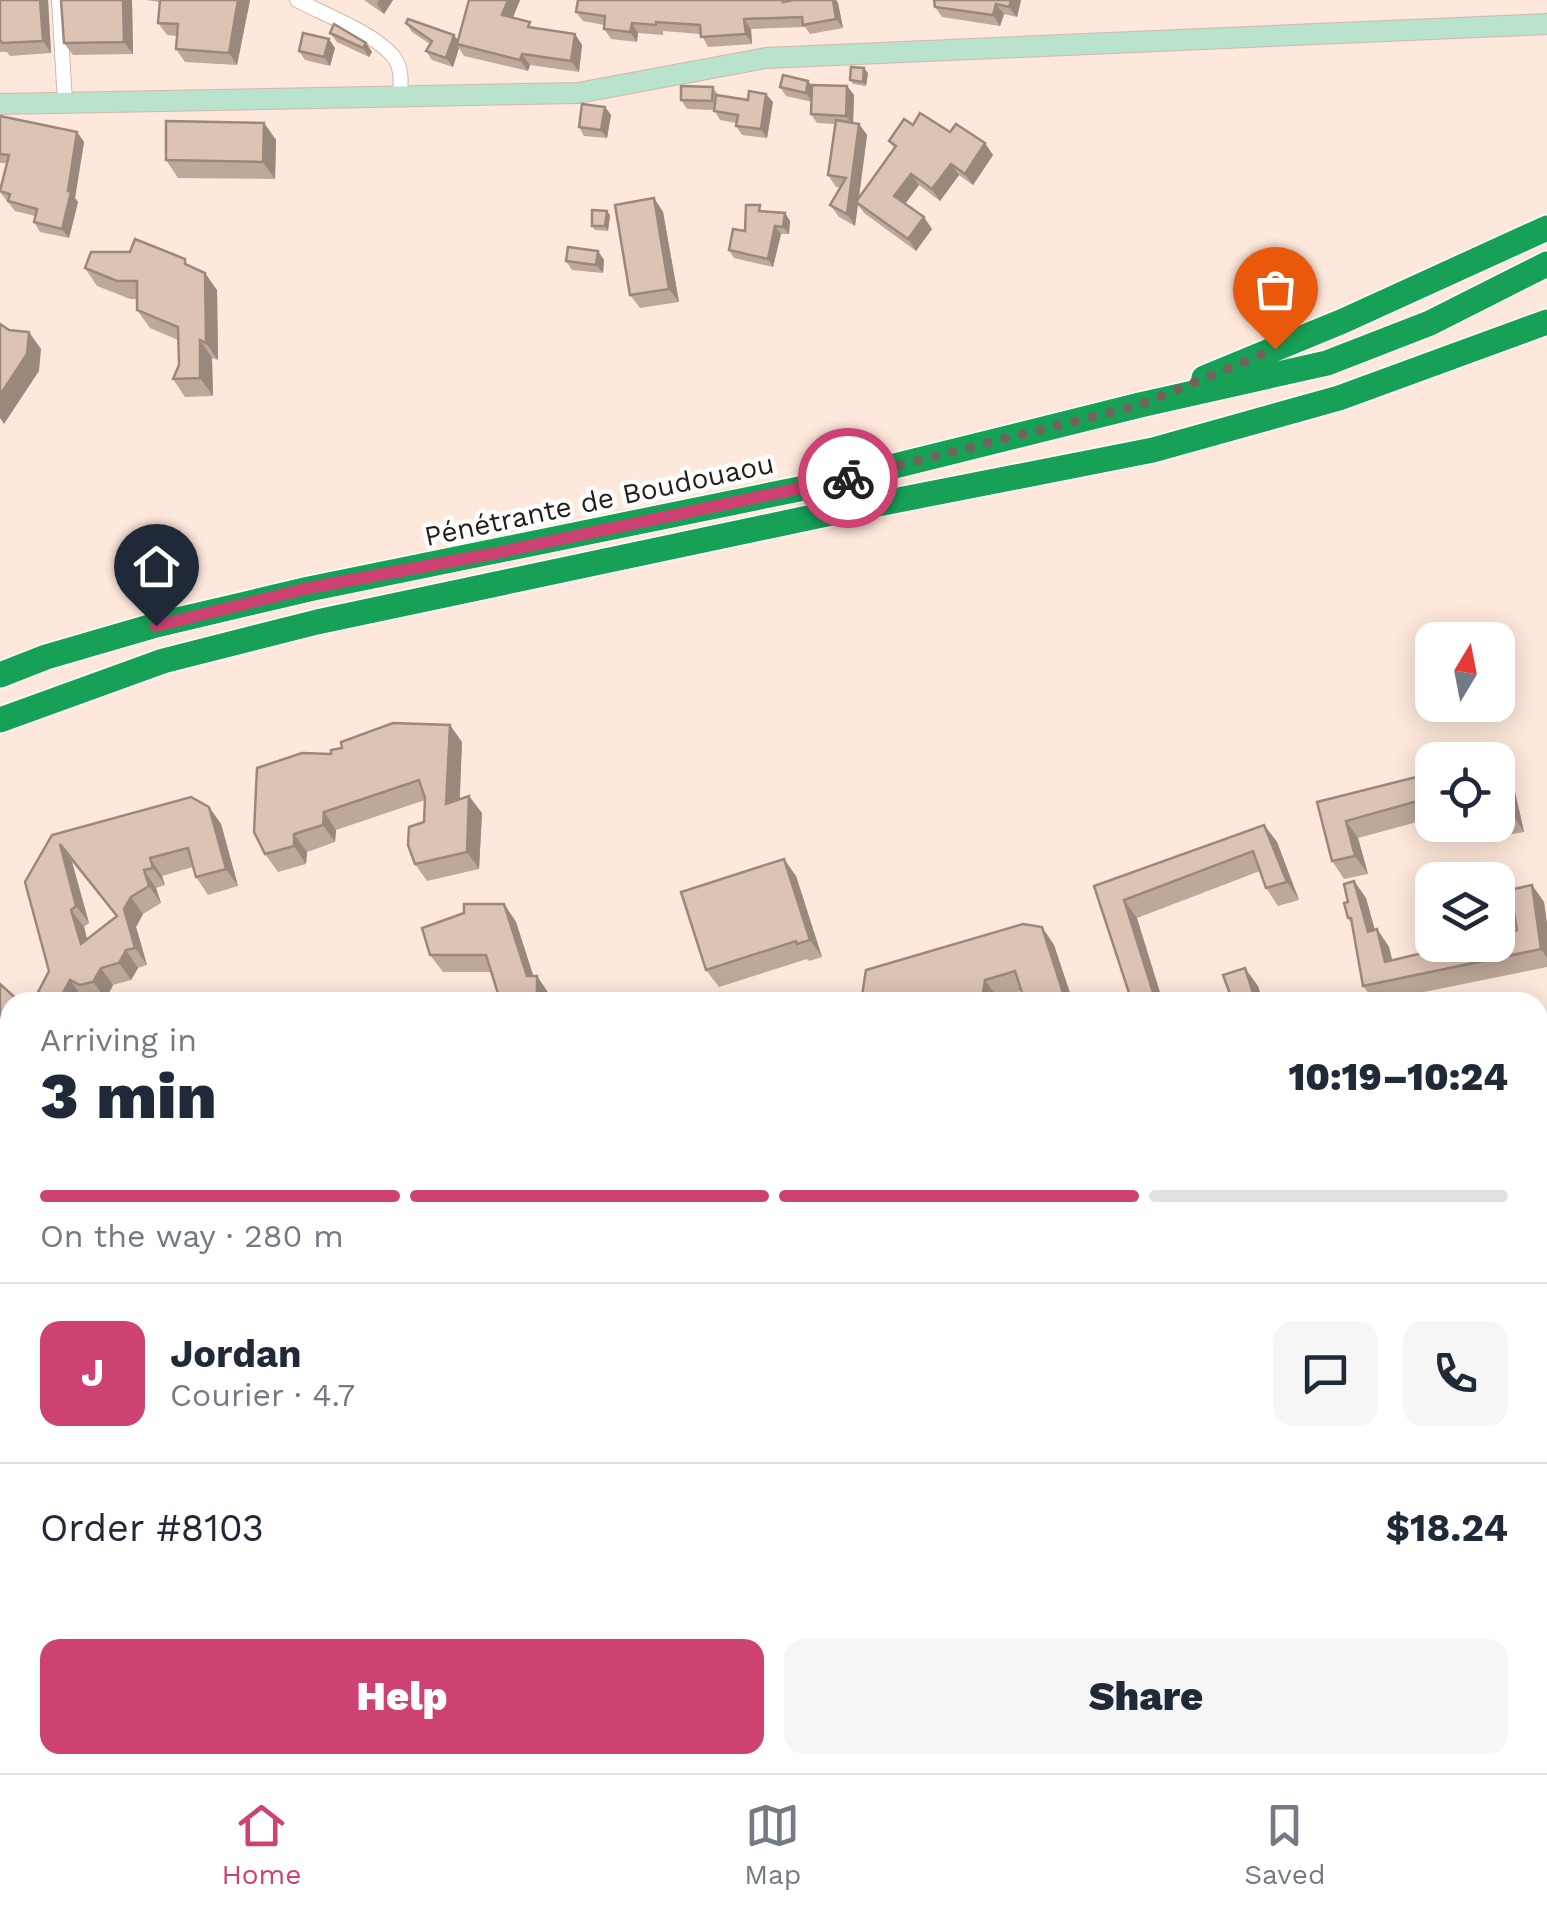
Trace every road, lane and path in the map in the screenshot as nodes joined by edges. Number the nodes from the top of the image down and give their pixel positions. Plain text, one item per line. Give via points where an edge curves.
1 (59, 0) edge
2 (297, 0) edge
3 (1547, 24) edge
4 (400, 94) junction
5 (65, 102) junction
6 (0, 104) edge
7 (1547, 228) edge
8 (1547, 264) edge
9 (1547, 304) edge
10 (1547, 322) edge
11 (1437, 361) junction
12 (1140, 405) junction
13 (0, 675) edge
14 (0, 720) edge

1 - 5 street
2 - 4 street via 394,57
3 - 4 main road via 766,58 578,93
4 - 5 main road
5 - 6 main road
7 - 12 highway
8 - 12 highway, Pénétrante de Boudouaou via 1430,324 1326,363
9 - 11 highway
10 - 11 highway
11 - 14 highway via 1339,398 1152,450 822,514 163,660
12 - 13 highway, Pénétrante de Boudouaou via 814,486 309,588 46,656

